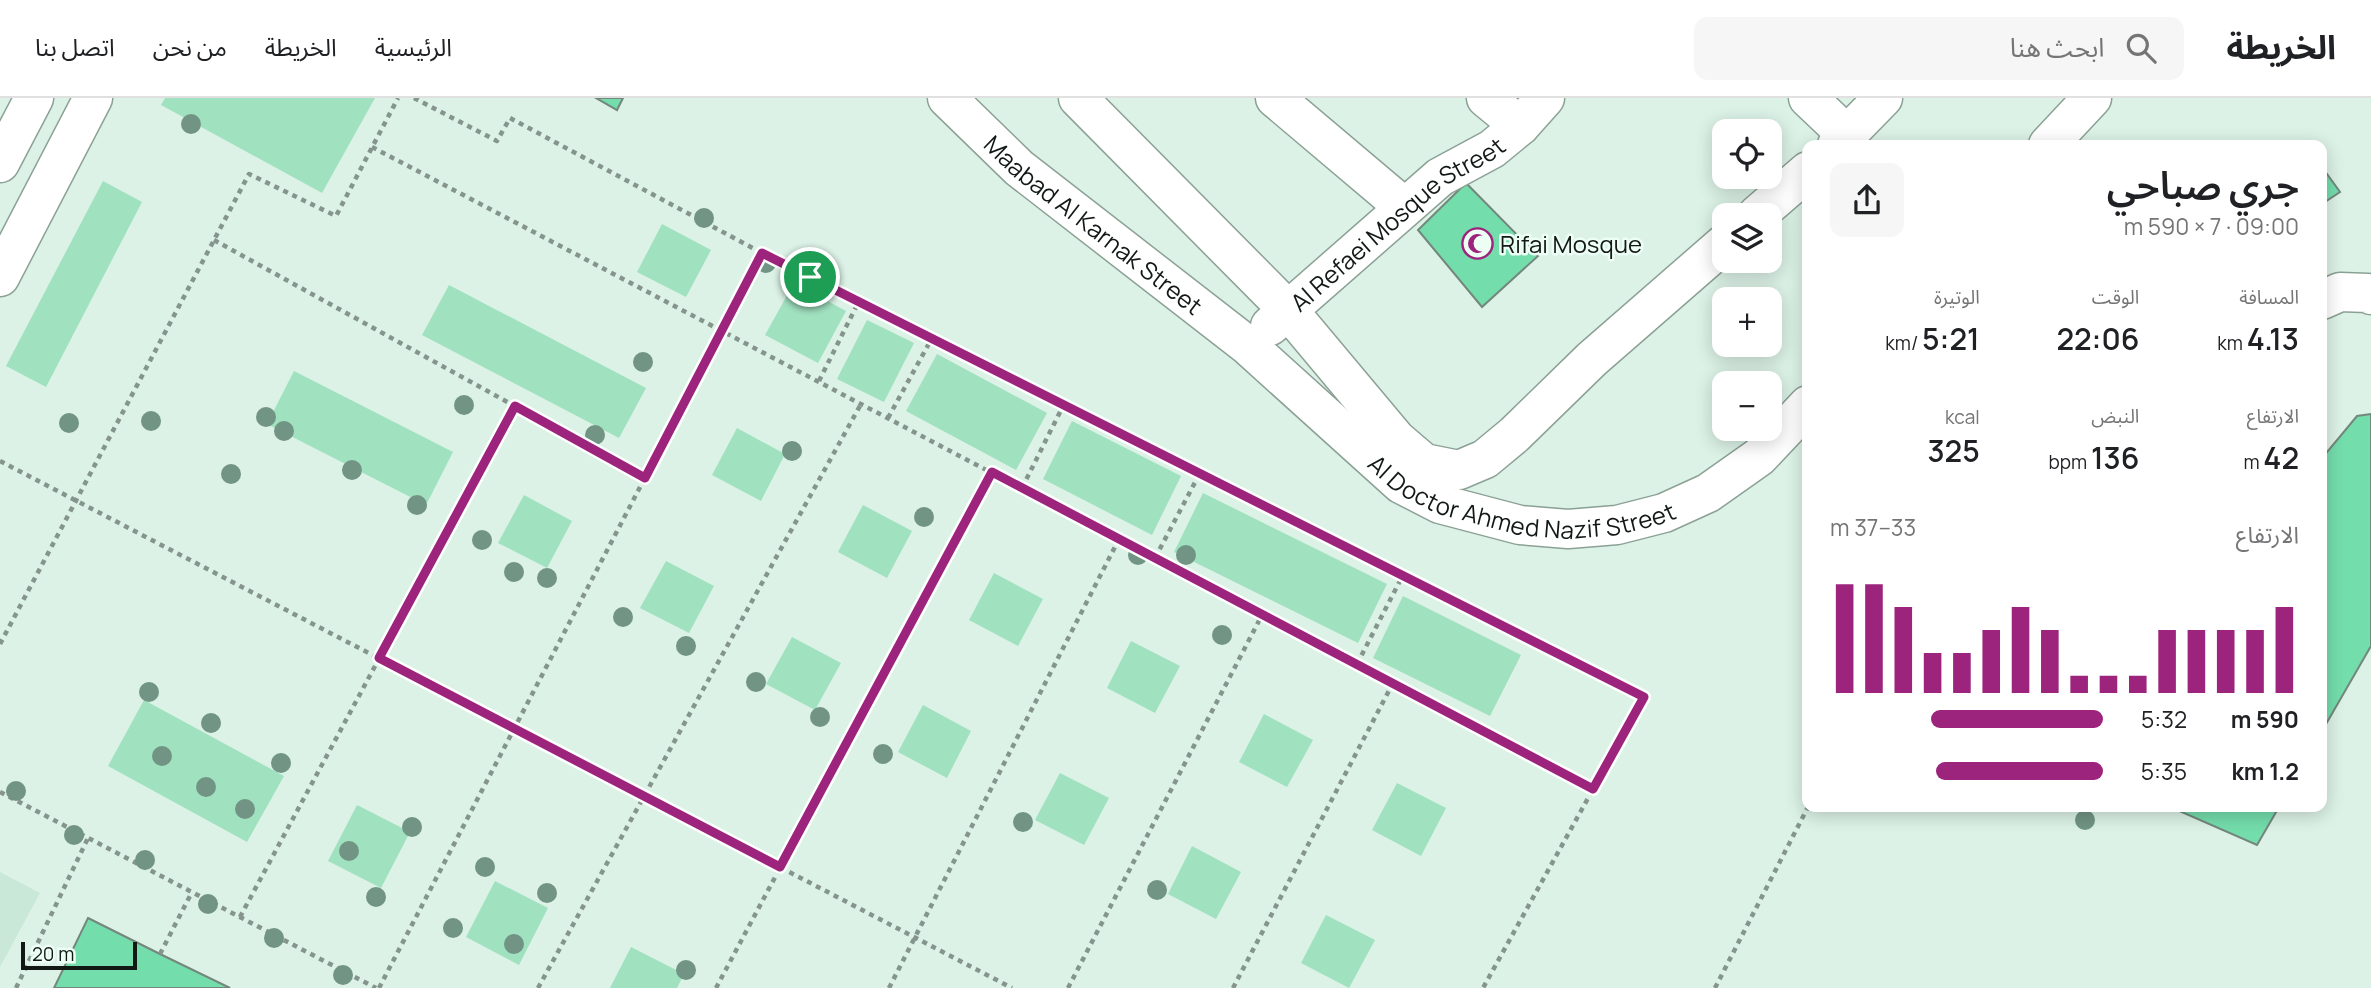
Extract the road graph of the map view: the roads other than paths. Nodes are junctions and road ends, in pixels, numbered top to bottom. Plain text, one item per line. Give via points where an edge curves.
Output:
1 (34, 98) edge
2 (93, 98) edge
3 (947, 98) edge
4 (1078, 98) edge
5 (1275, 98) edge
6 (1486, 98) edge
7 (1545, 98) edge
8 (1808, 98) edge
9 (1883, 98) edge
10 (2092, 98) edge
11 (1520, 126) junction
12 (1843, 140) edge
13 (2053, 140) edge
14 (0, 163) edge
15 (1802, 176) edge
16 (1771, 203) edge
17 (1404, 207) junction
18 (1712, 254) edge
19 (0, 277) edge
20 (2371, 295) edge
21 (2327, 298) edge
22 (1288, 310) junction
23 (1247, 345) junction
24 (1801, 425) edge

1 - 14 street
2 - 19 street
3 - 23 street, Maabad Al Karnak Street via 1019,168
4 - 22 street
5 - 17 street
6 - 11 street
7 - 11 street, Al Refaei Mosque Street
8 - 12 street
9 - 12 street
10 - 13 street
11 - 17 street, Al Refaei Mosque Street via 1492,149 1440,177
15 - 16 street
17 - 22 street, Al Refaei Mosque Street
18 - 22 street, Al Doctor Ahmed Nazif Street via 1592,359 1514,435 1485,459 1459,470 1424,463 1396,439
20 - 21 street via 2340,292
22 - 23 street, Al Refaei Mosque Street
23 - 24 street, Al Doctor Ahmed Nazif Street via 1401,484 1440,504 1520,525 1568,529 1617,525 1664,513 1708,493

